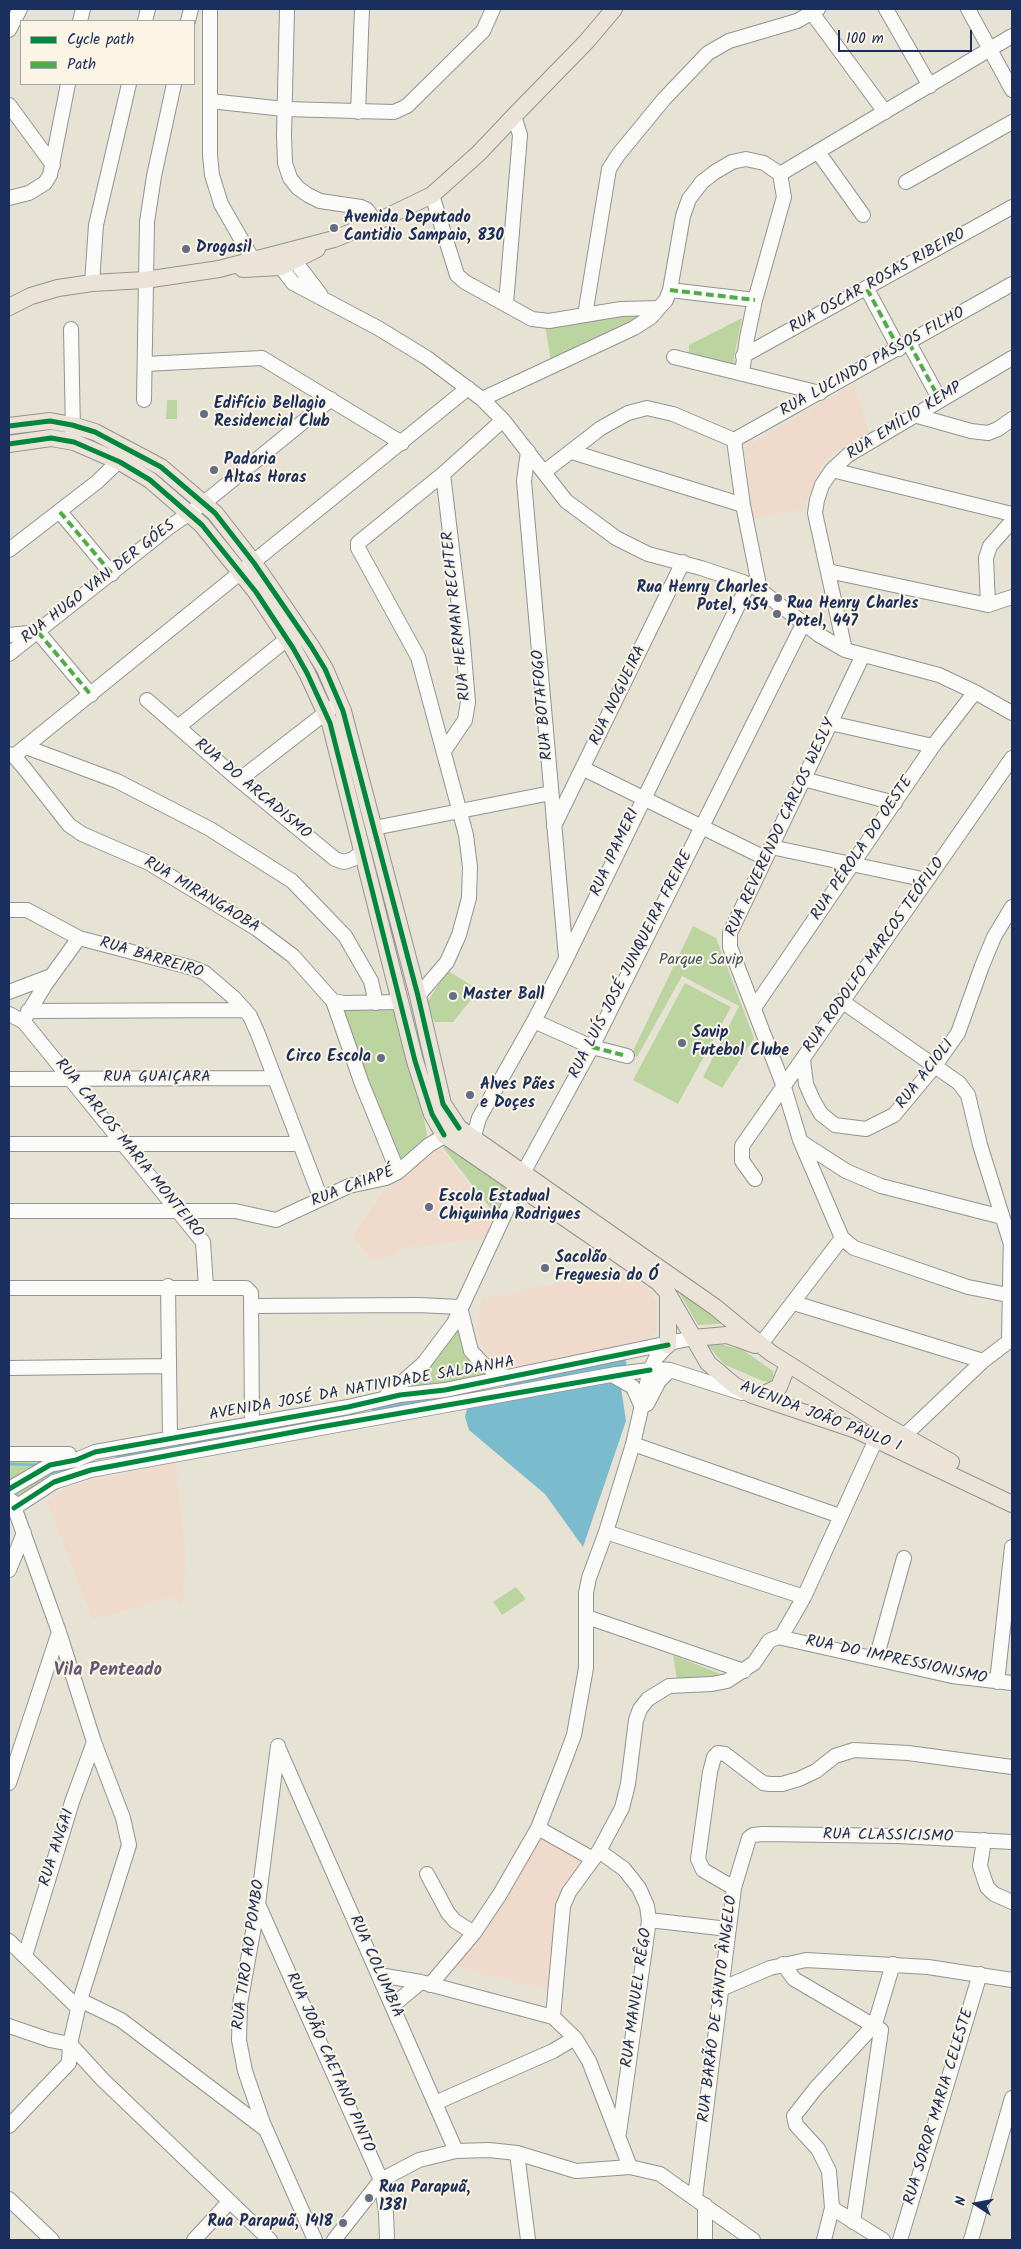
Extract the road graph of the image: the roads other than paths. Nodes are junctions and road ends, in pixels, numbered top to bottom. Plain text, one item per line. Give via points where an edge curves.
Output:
1 (20, 9) edge
2 (210, 9) edge
3 (286, 9) edge
4 (362, 9) edge
5 (493, 9) edge
6 (614, 9) edge
7 (886, 9) edge
8 (968, 9) edge
9 (815, 11) edge
10 (9, 30) edge
11 (1012, 36) edge
12 (990, 50) junction
13 (68, 85) edge
14 (130, 85) edge
15 (174, 85) edge
16 (930, 86) junction
17 (1012, 90) edge
18 (210, 102) junction
19 (9, 105) edge
20 (284, 109) junction
21 (358, 112) junction
22 (885, 112) junction
23 (514, 116) junction
24 (1012, 122) edge
25 (818, 152) junction
26 (54, 165) junction
27 (780, 174) junction
28 (906, 182) dead end
29 (432, 195) junction
30 (9, 198) edge
31 (1012, 207) edge
32 (862, 216) dead end
33 (376, 222) junction
34 (285, 258) junction
35 (253, 260) junction
36 (219, 269) junction
37 (145, 280) junction
38 (92, 283) junction
39 (1012, 284) edge
40 (867, 289) junction
41 (670, 290) junction
42 (755, 300) junction
43 (506, 304) junction
44 (9, 307) edge
45 (659, 308) junction
46 (586, 315) junction
47 (71, 329) dead end
48 (904, 346) junction
49 (744, 356) junction
50 (674, 357) dead end
51 (1012, 358) edge
52 (144, 364) junction
53 (742, 373) junction
54 (468, 388) junction
55 (820, 393) junction
56 (331, 399) junction
57 (482, 399) junction
58 (144, 400) dead end
59 (940, 400) junction
60 (914, 415) junction
61 (1012, 418) edge
62 (503, 420) junction
63 (25, 423) junction
64 (72, 425) junction
65 (9, 426) edge
66 (9, 439) edge
67 (734, 440) junction
68 (74, 442) junction
69 (402, 443) junction
70 (9, 444) edge
71 (528, 451) junction
72 (572, 452) junction
73 (125, 455) junction
74 (832, 470) junction
75 (544, 472) junction
76 (443, 474) junction
77 (204, 503) junction
78 (743, 505) junction
79 (60, 512) junction
80 (190, 513) junction
81 (1012, 514) edge
82 (1012, 522) edge
83 (9, 550) edge
84 (683, 562) junction
85 (254, 563) junction
86 (828, 571) junction
87 (241, 573) junction
88 (112, 574) junction
89 (754, 588) junction
90 (1012, 596) edge
91 (988, 605) junction
92 (804, 622) junction
93 (38, 632) junction
94 (9, 635) edge
95 (287, 639) junction
96 (845, 650) junction
97 (9, 654) edge
98 (863, 656) junction
99 (975, 692) junction
100 (91, 695) junction
101 (147, 700) dead end
102 (340, 703) junction
103 (325, 712) junction
104 (1012, 713) edge
105 (830, 723) junction
106 (178, 727) junction
107 (933, 746) junction
108 (444, 751) junction
109 (16, 752) edge
110 (1012, 758) edge
111 (584, 769) junction
112 (803, 779) junction
113 (239, 780) junction
114 (551, 794) junction
115 (642, 798) junction
116 (895, 804) junction
117 (460, 812) junction
118 (374, 828) junction
119 (701, 828) junction
120 (553, 829) junction
121 (362, 852) junction
122 (768, 852) junction
123 (854, 864) junction
124 (927, 880) junction
125 (1012, 907) edge
126 (9, 910) edge
127 (79, 938) junction
128 (566, 959) junction
129 (51, 976) junction
130 (9, 992) edge
131 (418, 996) junction
132 (333, 1001) junction
133 (400, 1002) junction
134 (843, 1002) junction
135 (376, 1003) junction
136 (754, 1008) junction
137 (245, 1010) junction
138 (9, 1014) edge
139 (26, 1016) junction
140 (534, 1021) junction
141 (592, 1046) junction
142 (627, 1056) dead end
143 (803, 1060) junction
144 (934, 1067) junction
145 (71, 1078) junction
146 (275, 1078) junction
147 (9, 1079) edge
148 (784, 1087) junction
149 (479, 1118) junction
150 (459, 1128) junction
151 (444, 1135) junction
152 (800, 1140) junction
153 (9, 1144) edge
154 (300, 1144) junction
155 (126, 1145) junction
156 (475, 1148) junction
157 (398, 1172) junction
158 (755, 1179) dead end
159 (521, 1180) junction
160 (321, 1199) junction
161 (9, 1211) edge
162 (178, 1211) junction
163 (1007, 1218) edge
164 (842, 1238) junction
165 (168, 1286) junction
166 (206, 1287) junction
167 (9, 1288) edge
168 (667, 1292) junction
169 (1008, 1295) junction
170 (794, 1303) junction
171 (251, 1306) junction
172 (460, 1307) junction
173 (693, 1338) junction
174 (1010, 1340) edge
175 (668, 1345) junction
176 (766, 1349) junction
177 (630, 1352) junction
178 (982, 1361) junction
179 (788, 1364) junction
180 (169, 1366) junction
181 (9, 1368) edge
182 (650, 1370) junction
183 (670, 1370) junction
184 (614, 1375) junction
185 (506, 1377) junction
186 (755, 1396) junction
187 (383, 1399) junction
188 (642, 1406) junction
189 (638, 1423) junction
190 (252, 1424) junction
191 (879, 1431) junction
192 (904, 1436) junction
193 (170, 1438) junction
194 (633, 1444) junction
195 (95, 1452) junction
196 (9, 1454) edge
197 (9, 1491) edge
198 (1012, 1494) edge
199 (1012, 1504) edge
200 (14, 1508) junction
201 (840, 1516) junction
202 (606, 1532) junction
203 (24, 1533) junction
204 (1012, 1548) edge
205 (904, 1558) dead end
206 (9, 1570) edge
207 (804, 1597) junction
208 (587, 1616) junction
209 (59, 1632) junction
210 (781, 1637) junction
211 (876, 1659) junction
212 (744, 1671) junction
213 (997, 1682) junction
214 (1012, 1683) edge
215 (94, 1742) junction
216 (278, 1746) joint
217 (1012, 1766) edge
218 (275, 1781) junction
219 (9, 1783) edge
220 (294, 1783) junction
221 (538, 1828) junction
222 (763, 1834) joint
223 (984, 1840) junction
224 (1012, 1842) edge
225 (596, 1855) junction
226 (427, 1874) dead end
227 (734, 1888) junction
228 (1012, 1902) edge
229 (258, 1904) junction
230 (649, 1920) junction
231 (728, 1928) junction
232 (474, 1933) junction
233 (9, 1941) edge
234 (252, 1943) junction
235 (277, 1945) junction
236 (24, 1956) junction
237 (783, 1964) junction
238 (893, 1964) junction
239 (980, 1974) junction
240 (379, 1975) junction
241 (1012, 1980) edge
242 (426, 1984) junction
243 (721, 1989) junction
244 (79, 2004) junction
245 (392, 2006) junction
246 (553, 2017) junction
247 (875, 2024) junction
248 (12, 2031) edge
249 (575, 2038) junction
250 (70, 2044) junction
251 (85, 2062) junction
252 (69, 2063) junction
253 (1012, 2098) edge
254 (435, 2103) junction
255 (9, 2126) edge
256 (265, 2129) junction
257 (619, 2134) junction
258 (456, 2151) junction
259 (517, 2153) junction
260 (630, 2167) junction
261 (381, 2180) junction
262 (9, 2199) edge
263 (700, 2201) junction
264 (229, 2202) junction
265 (832, 2208) junction
266 (853, 2222) junction
267 (52, 2240) edge
268 (194, 2240) edge
269 (270, 2240) edge
270 (315, 2240) edge
271 (334, 2240) edge
272 (387, 2240) edge
273 (528, 2240) edge
274 (704, 2240) edge
275 (753, 2240) edge
276 (824, 2240) edge
277 (883, 2240) edge
278 (900, 2240) edge
279 (971, 2240) edge

1 - 10 street
2 - 18 street
3 - 20 street
4 - 21 street
5 - 21 street via 484,30 407,106 394,112
6 - 23 main road
7 - 16 street
8 - 12 street
9 - 22 street
9 - 46 street via 776,29 729,41 708,53 618,156 609,169
11 - 12 street
12 - 16 street
12 - 17 street
13 - 26 street
14 - 38 street via 96,226
15 - 37 street via 149,202
16 - 22 street
18 - 20 street
18 - 35 street via 210,155 216,191
19 - 26 street
20 - 21 street
20 - 33 street via 284,163 298,188 320,200 361,207
22 - 25 street
23 - 29 main road
23 - 43 street via 520,135
24 - 28 street
25 - 27 street
25 - 32 street
26 - 30 street via 38,188 20,197
27 - 41 street via 764,163 746,158 732,162 702,182 684,216
27 - 42 street via 784,196
29 - 33 main road
29 - 43 street via 457,275
31 - 40 street, RUA OSCAR ROSAS RIBEIRO
33 - 34 main road
34 - 35 main road
34 - 36 main road
34 - 54 street via 293,283 386,333
35 - 36 main road
36 - 37 main road
37 - 38 main road
37 - 52 street
38 - 44 main road via 46,291
39 - 48 street, RUA LUCINDO PASSOS FILHO
40 - 48 street
40 - 49 street, RUA OSCAR ROSAS RIBEIRO
41 - 42 street
41 - 45 street
42 - 49 street
43 - 46 street via 532,320 549,321
45 - 46 street via 621,309
45 - 57 street via 652,317 634,328
47 - 64 street
48 - 55 street, RUA LUCINDO PASSOS FILHO
48 - 59 street
49 - 53 street
50 - 53 street
51 - 59 street, RUA EMÍLIO KEMP
52 - 56 street via 256,357 267,360
52 - 58 street
53 - 55 street
54 - 57 street
54 - 69 street
55 - 67 street, RUA LUCINDO PASSOS FILHO
56 - 69 street
56 - 77 street, RUA HUGO VAN DER GÓES
57 - 62 street
59 - 60 street, RUA EMÍLIO KEMP
60 - 61 street via 988,433 998,430
60 - 74 street, RUA EMÍLIO KEMP via 848,455
62 - 71 street
62 - 76 street
63 - 64 main road via 50,421
63 - 65 main road
63 - 66 street
64 - 68 street
64 - 73 main road via 96,432
67 - 72 street via 673,414 647,408 628,413 601,428
67 - 78 street
68 - 70 main road via 51,438
68 - 73 main road
69 - 85 street
71 - 75 street
71 - 114 street, RUA BOTAFOGO via 524,481
72 - 75 street
72 - 78 street
73 - 77 main road, AVENIDA JOÃO PAULO I via 161,467
73 - 79 street
73 - 80 main road
74 - 81 street
74 - 86 street, RUA EMÍLIO KEMP via 817,500 815,513
75 - 84 street via 566,501 616,538 648,554
76 - 108 street, RUA HERMAN RECHTER via 468,702 462,726
76 - 108 street via 362,538 358,546 418,658
77 - 80 street, RUA HUGO VAN DER GÓES
77 - 85 main road, AVENIDA JOÃO PAULO I
78 - 89 street
79 - 83 street
79 - 88 street
80 - 87 main road
80 - 88 street, RUA HUGO VAN DER GÓES
82 - 91 street via 990,546 986,558
84 - 89 street
84 - 111 street, RUA NOGUEIRA
85 - 87 street
85 - 102 main road, AVENIDA JOÃO PAULO I via 311,646
86 - 91 street
86 - 96 street, RUA EMÍLIO KEMP
87 - 95 main road
87 - 100 street
88 - 93 street, RUA HUGO VAN DER GÓES
89 - 92 street
89 - 115 street, RUA IPAMERI
90 - 91 street
92 - 96 street
92 - 119 street, RUA LUÍS JOSÉ JUNQUEIRA FREIRE
93 - 94 street
93 - 97 street, RUA HUGO VAN DER GÓES
93 - 100 street
95 - 103 main road
95 - 106 street
96 - 98 street
98 - 99 street via 939,675
98 - 105 street, RUA REVERENDO CARLOS WESLY
99 - 104 street
99 - 107 street, RUA PÉROLA DO OESTE
100 - 109 street
101 - 106 street, RUA DO ARCADISMO
102 - 103 street
102 - 118 main road, AVENIDA JOÃO PAULO I
103 - 113 street
103 - 121 main road
105 - 107 street
105 - 112 street, RUA REVERENDO CARLOS WESLY
106 - 113 street, RUA DO ARCADISMO
107 - 116 street, RUA PÉROLA DO OESTE
108 - 117 street
109 - 132 street, RUA MIRANGAOBA via 69,825 82,834 149,863 256,929 293,956
109 - 135 street via 117,781 210,829 292,881 345,936 371,981
110 - 124 street, RUA RODOLFO MARCOS TEÓFILO
111 - 115 street
111 - 120 street, RUA NOGUEIRA
112 - 116 street
112 - 122 street, RUA REVERENDO CARLOS WESLY
113 - 121 street, RUA DO ARCADISMO via 335,859 344,862
114 - 117 street
114 - 120 street, RUA BOTAFOGO
115 - 119 street
115 - 128 street, RUA IPAMERI
116 - 123 street, RUA PÉROLA DO OESTE
117 - 118 street
117 - 131 street via 470,867 465,920 447,962
118 - 131 main road, AVENIDA JOÃO PAULO I
119 - 122 street
119 - 141 street, RUA LUÍS JOSÉ JUNQUEIRA FREIRE
120 - 128 street, RUA BOTAFOGO
121 - 133 main road
122 - 123 street
122 - 136 street, RUA REVERENDO CARLOS WESLY via 728,940
123 - 124 street
123 - 136 street, RUA PÉROLA DO OESTE
124 - 134 street, RUA RODOLFO MARCOS TEÓFILO
125 - 144 street, RUA ACIOLI via 994,937 958,1033
126 - 127 street via 27,910
127 - 129 street, RUA BARREIRO
127 - 137 street, RUA BARREIRO via 199,971
128 - 140 street, RUA IPAMERI
129 - 130 street
129 - 139 street, RUA BARREIRO
131 - 150 main road, AVENIDA JOÃO PAULO I via 443,1104
132 - 135 street
132 - 157 street
133 - 135 street
133 - 151 main road via 432,1114
134 - 143 street, RUA RODOLFO MARCOS TEÓFILO
134 - 144 street
136 - 148 street, RUA REVERENDO CARLOS WESLY
137 - 139 street
137 - 146 street, RUA BARREIRO
138 - 139 street, RUA CARLOS MARIA MONTEIRO
139 - 145 street, RUA CARLOS MARIA MONTEIRO
140 - 141 street
140 - 149 street, RUA IPAMERI
141 - 142 street
141 - 159 street, RUA LUÍS JOSÉ JUNQUEIRA FREIRE
143 - 144 street, RUA ACIOLI via 806,1084 821,1114 835,1126 851,1129 866,1129 894,1115
143 - 148 street, RUA RODOLFO MARCOS TEÓFILO
144 - 163 street via 959,1083 968,1095
145 - 146 street, RUA GUAIÇARA
145 - 147 street, RUA GUAIÇARA
145 - 155 street, RUA CARLOS MARIA MONTEIRO
146 - 154 street, RUA BARREIRO
148 - 152 street, RUA REVERENDO CARLOS WESLY
148 - 158 street, RUA RODOLFO MARCOS TEÓFILO via 741,1148 742,1161
149 - 150 street
149 - 156 street, RUA IPAMERI
150 - 151 street, RUA CAIAPÉ
150 - 156 main road, AVENIDA JOÃO PAULO I
151 - 156 main road, AVENIDA JOÃO PAULO I
151 - 157 street, RUA CAIAPÉ
152 - 163 street via 846,1171 881,1186
152 - 164 street, RUA REVERENDO CARLOS WESLY
153 - 155 street
154 - 155 street
154 - 160 street, RUA BARREIRO
155 - 162 street, RUA CARLOS MARIA MONTEIRO
156 - 159 main road, AVENIDA JOÃO PAULO I
157 - 160 street, RUA CAIAPÉ via 349,1186
159 - 168 main road, AVENIDA JOÃO PAULO I
159 - 172 street, RUA LUÍS JOSÉ JUNQUEIRA FREIRE
159 - 176 main road, AVENIDA JOÃO PAULO I via 715,1306
160 - 162 street, RUA CAIAPÉ via 276,1220 235,1211
161 - 162 street, RUA CAIAPÉ
162 - 166 street, RUA CARLOS MARIA MONTEIRO via 205,1244
163 - 169 street via 1010,1240
164 - 169 street via 869,1254 968,1287
164 - 170 street
165 - 166 street
165 - 167 street
165 - 180 street
166 - 171 street via 246,1288 251,1293
168 - 173 main road, AVENIDA JOÃO PAULO I
168 - 175 main road
169 - 174 street
170 - 176 street
170 - 178 street
171 - 172 street
171 - 190 street
172 - 185 street via 472,1351 483,1364
172 - 187 street, RUA LUÍS JOSÉ JUNQUEIRA FREIRE via 450,1329 429,1358
173 - 175 street, AVENIDA JOSÉ DA NATIVIDADE SALDANHA
173 - 176 main road via 727,1335
173 - 186 main road, AVENIDA JOÃO PAULO I via 719,1374
174 - 178 street
175 - 177 street, AVENIDA JOSÉ DA NATIVIDADE SALDANHA
175 - 182 street
176 - 179 main road, AVENIDA JOÃO PAULO I
177 - 184 street via 636,1358 635,1365
177 - 185 street, AVENIDA JOSÉ DA NATIVIDADE SALDANHA
178 - 192 street
179 - 186 main road via 779,1387
179 - 191 main road, AVENIDA JOÃO PAULO I
180 - 181 street
180 - 193 street
182 - 183 street, AVENIDA JOSÉ DA NATIVIDADE SALDANHA
182 - 184 street, AVENIDA JOSÉ DA NATIVIDADE SALDANHA
182 - 188 street
183 - 186 street, AVENIDA JOSÉ DA NATIVIDADE SALDANHA
183 - 189 street via 655,1388
184 - 188 street via 633,1387
184 - 200 street, AVENIDA JOSÉ DA NATIVIDADE SALDANHA via 91,1470 54,1482
185 - 187 street, AVENIDA JOSÉ DA NATIVIDADE SALDANHA
186 - 191 main road, AVENIDA JOÃO PAULO I via 837,1422
187 - 190 street, AVENIDA JOSÉ DA NATIVIDADE SALDANHA
188 - 189 street
189 - 194 street
190 - 193 street, AVENIDA JOSÉ DA NATIVIDADE SALDANHA
191 - 192 main road, AVENIDA JOÃO PAULO I
191 - 199 main road, AVENIDA JOÃO PAULO I
191 - 201 street
192 - 198 main road, AVENIDA JOÃO PAULO I
193 - 195 street, AVENIDA JOSÉ DA NATIVIDADE SALDANHA
194 - 201 street
194 - 202 street
195 - 196 street
195 - 197 street, AVENIDA JOSÉ DA NATIVIDADE SALDANHA via 50,1465
197 - 200 street
200 - 203 street
201 - 207 street
202 - 207 street
202 - 208 street via 589,1578
203 - 206 street
203 - 209 street
204 - 213 street
205 - 211 street
207 - 210 street
208 - 212 street
208 - 221 street via 586,1668 574,1735
209 - 215 street
209 - 219 street
210 - 211 street, RUA DO IMPRESSIONISMO
210 - 212 street via 769,1641 754,1663
211 - 213 street, RUA DO IMPRESSIONISMO via 952,1676
212 - 225 street via 724,1682 669,1686 644,1703 636,1720 625,1798
213 - 214 street, RUA DO IMPRESSIONISMO
215 - 236 street, RUA ANGAI
215 - 244 street via 123,1818 129,1845
216 - 218 street, RUA TIRO AO POMBO
216 - 220 street, RUA COLUMBIA
217 - 227 street via 854,1750 840,1753 816,1771 782,1784 763,1783 721,1753 714,1757 710,1772 698,1860 707,1873
218 - 220 street
218 - 229 street, RUA TIRO AO POMBO
220 - 240 street, RUA COLUMBIA
221 - 225 street, RUA MANUEL RÊGO
221 - 232 street
222 - 223 street, RUA CLASSICISMO
222 - 227 street, RUA BARÃO DE SANTO ÂNGELO via 749,1838
223 - 224 street, RUA CLASSICISMO
223 - 228 street via 980,1866 986,1887
225 - 230 street, RUA MANUEL RÊGO via 624,1869 639,1888
225 - 246 street via 569,1892 563,1906
226 - 232 street via 448,1913
227 - 231 street, RUA BARÃO DE SANTO ÂNGELO
229 - 234 street, RUA TIRO AO POMBO
229 - 235 street, RUA JOÃO CAETANO PINTO
230 - 231 street
230 - 257 street, RUA MANUEL RÊGO
231 - 243 street, RUA BARÃO DE SANTO ÂNGELO
232 - 242 street
233 - 236 street
234 - 235 street via 264,1941
234 - 256 street, RUA TIRO AO POMBO via 240,2004 239,2040
235 - 261 street, RUA JOÃO CAETANO PINTO
236 - 244 street
237 - 238 street via 819,1960
237 - 243 street
237 - 247 street via 794,1979
238 - 239 street
238 - 247 street
239 - 241 street
239 - 278 street, RUA SOROR MARIA CELESTE
240 - 242 street
240 - 245 street, RUA COLUMBIA
242 - 245 street
242 - 246 street
243 - 263 street, RUA BARÃO DE SANTO ÂNGELO
244 - 250 street
244 - 256 street via 121,2020
245 - 254 street, RUA COLUMBIA
246 - 249 street
247 - 265 street via 794,2116 796,2125 825,2161 831,2184
247 - 266 street via 882,2033
248 - 250 street
249 - 254 street via 553,2051
249 - 257 street via 589,2061
250 - 251 street
250 - 252 street
251 - 252 street
251 - 264 street
252 - 255 street
253 - 279 street
254 - 258 street, RUA COLUMBIA
256 - 270 street, RUA TIRO AO POMBO
257 - 260 street
258 - 259 street
258 - 261 street via 419,2160
259 - 260 street via 576,2171
259 - 273 street
260 - 263 street via 660,2174
261 - 271 street
261 - 272 street, RUA JOÃO CAETANO PINTO
262 - 267 street
263 - 274 street, RUA BARÃO DE SANTO ÂNGELO
263 - 275 street
264 - 268 street
264 - 269 street
265 - 266 street
265 - 276 street
266 - 277 street

